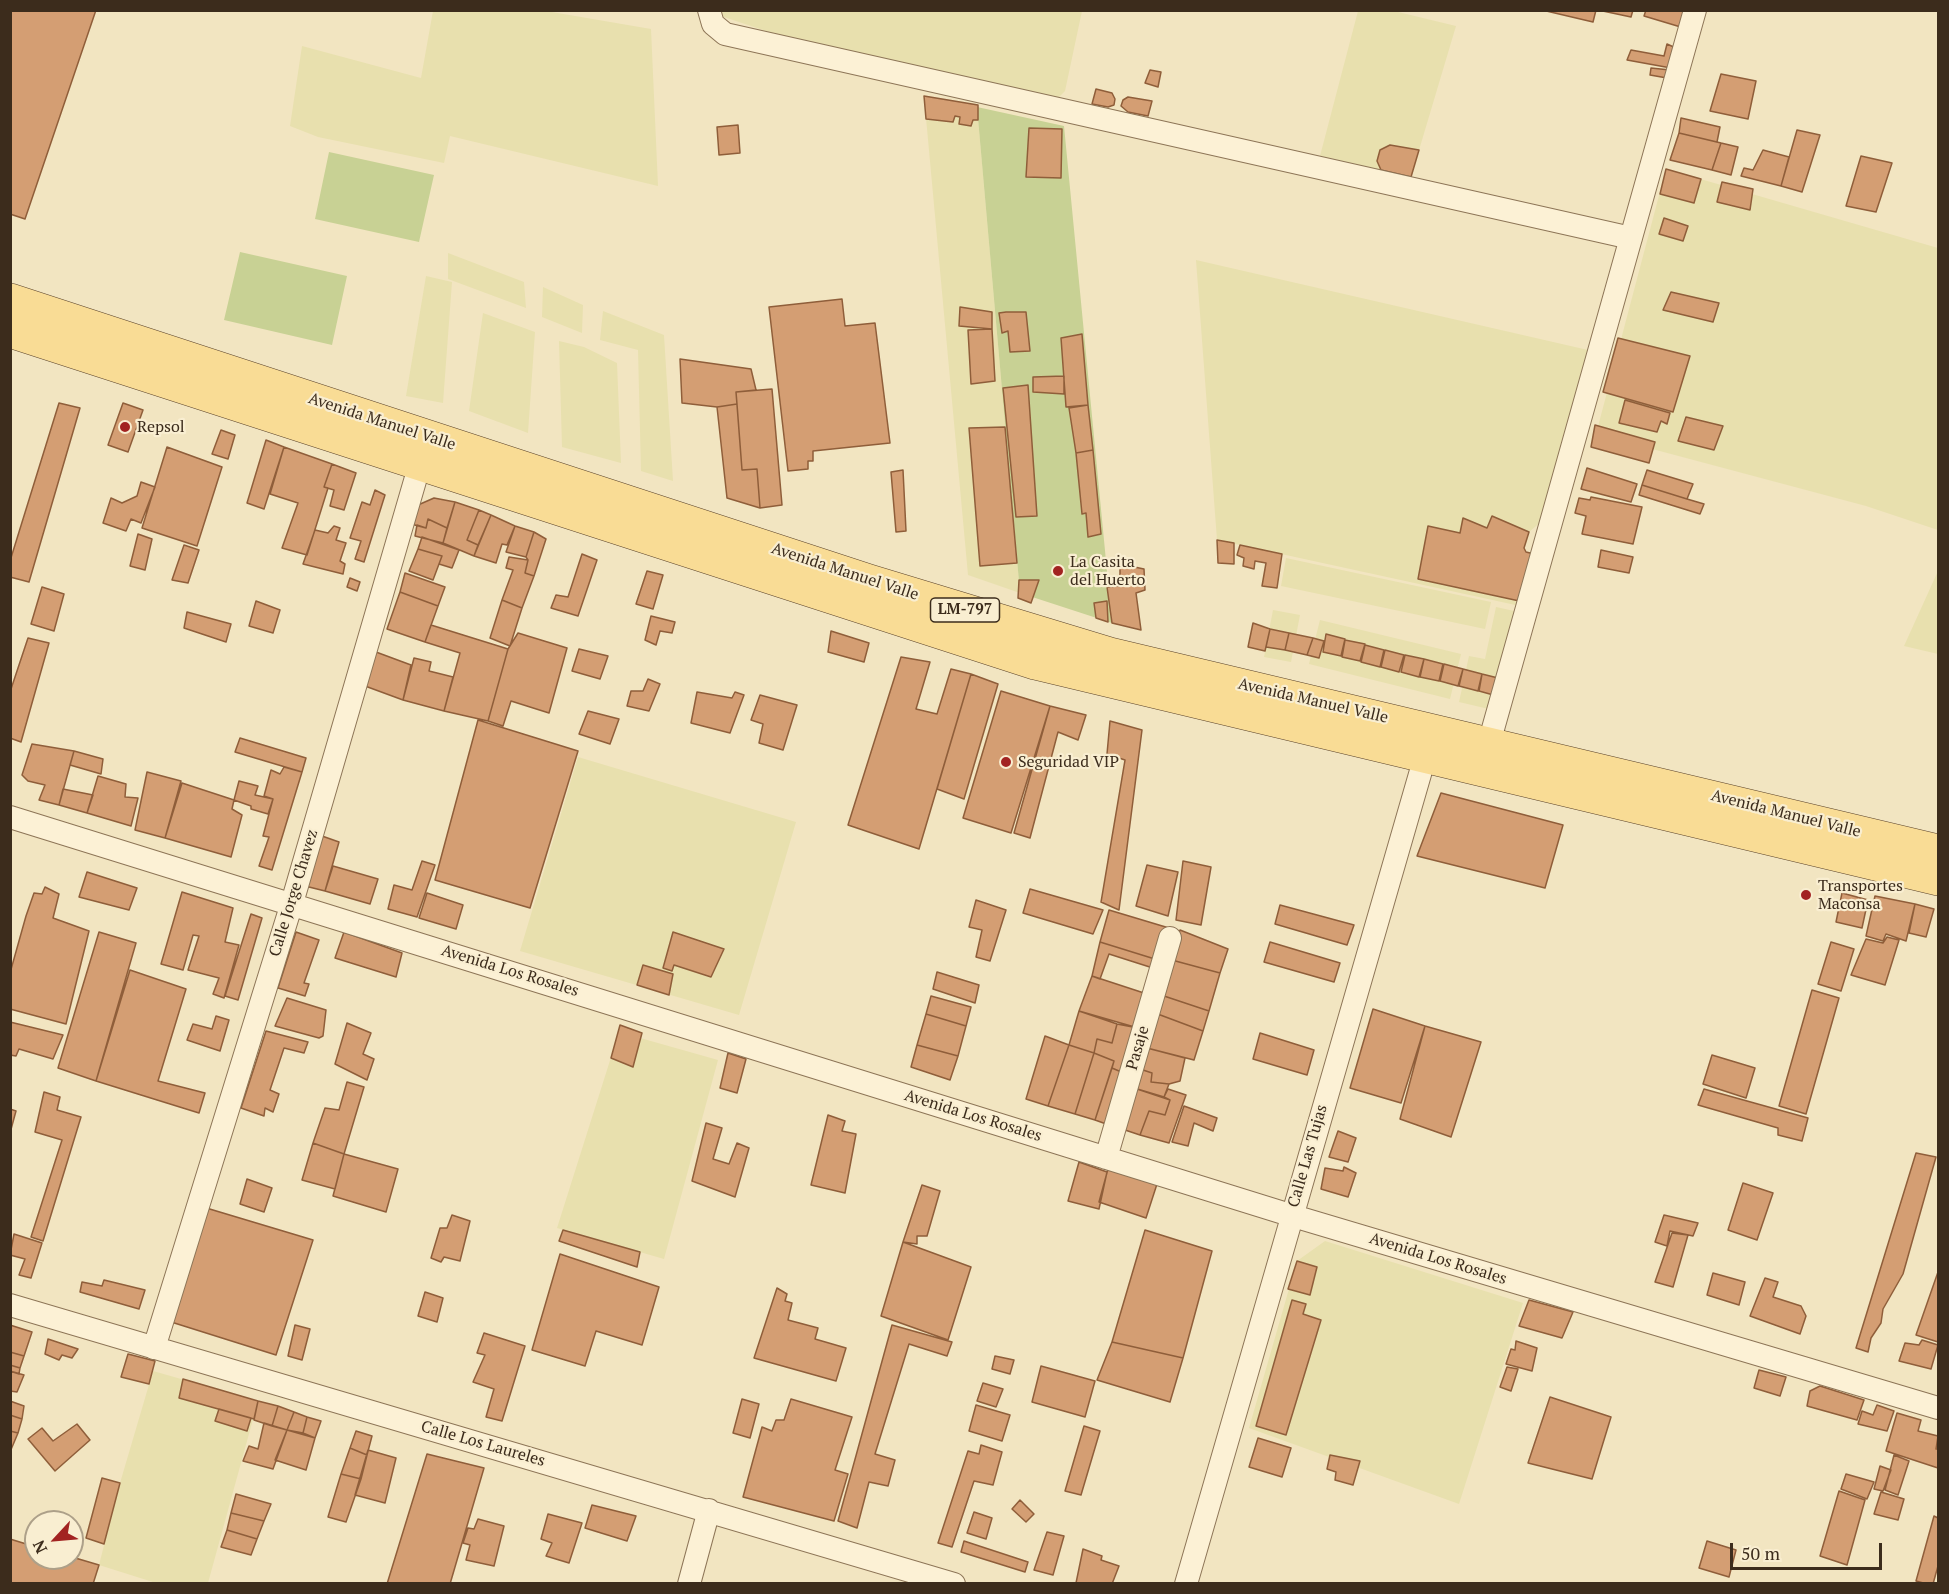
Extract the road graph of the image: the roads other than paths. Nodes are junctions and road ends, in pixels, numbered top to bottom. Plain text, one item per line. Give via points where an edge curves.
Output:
1 (709, 10) edge
2 (1695, 10) edge
3 (1631, 238) junction
4 (10, 300) edge
5 (10, 331) edge
6 (424, 451) junction
7 (1489, 742) junction
8 (1429, 743) junction
9 (10, 817) edge
10 (1938, 851) edge
11 (1938, 879) edge
12 (292, 903) junction
13 (1170, 938) dead end
14 (1106, 1158) junction
15 (1290, 1215) junction
16 (10, 1305) edge
17 (154, 1348) junction
18 (1938, 1408) edge
19 (709, 1510) junction
20 (689, 1584) edge
21 (954, 1584) edge
22 (1186, 1584) edge

1 - 3 street via 713,24 725,34
2 - 3 street
3 - 7 street
4 - 6 main road, Avenida Manuel Valle / LM-797
5 - 6 main road, Avenida Manuel Valle / LM-797
6 - 8 main road, Avenida Manuel Valle / LM-797 via 1035,663
6 - 12 street, Calle Jorge Chavez
7 - 8 main road, Avenida Manuel Valle / LM-797
7 - 10 main road, Avenida Manuel Valle / LM-797
8 - 11 main road, Avenida Manuel Valle / LM-797
8 - 15 street, Calle Las Tujas
9 - 12 street, Avenida Los Rosales
12 - 14 street, Avenida Los Rosales
12 - 17 street, Calle Jorge Chavez
13 - 14 street, Pasaje
14 - 15 street, Avenida Los Rosales
15 - 18 street, Avenida Los Rosales
15 - 22 street, Calle Las Tujas
16 - 17 street, Calle Los Laureles
17 - 19 street, Calle Los Laureles
19 - 20 street
19 - 21 street, Calle Los Laureles

